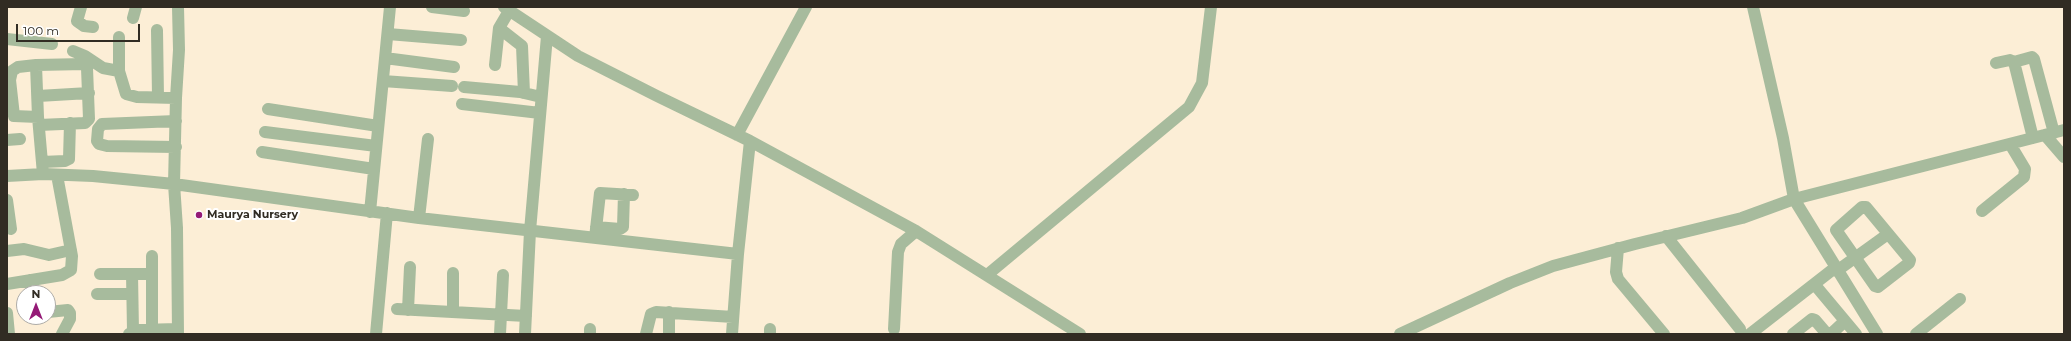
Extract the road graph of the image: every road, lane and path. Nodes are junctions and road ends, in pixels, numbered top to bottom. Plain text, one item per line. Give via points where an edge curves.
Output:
1 (81, 7) edge
2 (178, 7) edge
3 (390, 7) edge
4 (432, 7) edge
5 (806, 7) edge
6 (1211, 7) edge
7 (1753, 7) edge
8 (506, 9) edge
9 (464, 11) dead end
10 (93, 27) dead end
11 (499, 28) junction
12 (157, 30) dead end
13 (388, 34) junction
14 (547, 36) junction
15 (119, 37) dead end
16 (7, 39) edge
17 (461, 40) dead end
18 (52, 44) dead end
19 (73, 51) dead end
20 (385, 58) junction
21 (2014, 62) junction
22 (1996, 63) dead end
23 (36, 65) junction
24 (495, 65) dead end
25 (454, 67) dead end
26 (119, 71) junction
27 (383, 81) junction
28 (452, 86) dead end
29 (464, 87) dead end
30 (89, 93) junction
31 (524, 93) junction
32 (38, 96) junction
33 (158, 97) junction
34 (541, 97) junction
35 (176, 98) junction
36 (462, 104) dead end
37 (268, 109) dead end
38 (540, 113) junction
39 (39, 121) junction
40 (176, 121) junction
41 (70, 124) junction
42 (378, 126) junction
43 (265, 132) dead end
44 (2054, 132) edge
45 (737, 136) junction
46 (2033, 138) junction
47 (20, 139) dead end
48 (7, 140) edge
49 (428, 140) dead end
50 (750, 141) junction
51 (2010, 144) junction
52 (376, 146) junction
53 (176, 147) junction
54 (262, 152) dead end
55 (2064, 157) edge
56 (43, 168) junction
57 (374, 169) junction
58 (57, 175) junction
59 (7, 176) edge
60 (174, 184) junction
61 (1794, 199) junction
62 (7, 200) edge
63 (1982, 211) dead end
64 (370, 212) junction
65 (387, 213) junction
66 (419, 218) junction
67 (11, 229) dead end
68 (530, 231) junction
69 (916, 231) junction
70 (595, 233) junction
71 (1888, 234) junction
72 (1666, 236) junction
73 (1618, 248) junction
74 (70, 250) junction
75 (7, 251) edge
76 (738, 254) junction
77 (152, 256) dead end
78 (1855, 258) junction
79 (410, 266) dead end
80 (1837, 268) junction
81 (453, 273) dead end
82 (100, 274) dead end
83 (132, 274) junction
84 (152, 274) junction
85 (503, 275) dead end
86 (987, 276) junction
87 (30, 280) junction
88 (7, 284) edge
89 (31, 285) edge
90 (1814, 285) junction
91 (97, 294) dead end
92 (132, 294) junction
93 (1960, 299) dead end
94 (56, 311) edge
95 (453, 312) junction
96 (670, 312) junction
97 (7, 313) edge
98 (501, 314) junction
99 (526, 316) junction
100 (733, 317) junction
101 (1845, 322) junction
102 (894, 328) dead end
103 (1745, 331) edge
104 (131, 332) edge
105 (152, 332) edge
106 (178, 332) edge
107 (9, 334) edge
108 (62, 334) edge
109 (376, 334) edge
110 (500, 334) edge
111 (525, 334) edge
112 (646, 334) edge
113 (669, 334) edge
114 (732, 334) edge
115 (1080, 334) edge
116 (1400, 334) edge
117 (1664, 334) edge
118 (1793, 334) edge
119 (1827, 334) edge
120 (1831, 334) edge
121 (1856, 334) edge
122 (1877, 334) edge
123 (1916, 334) edge

1 - 10 street via 77,21 84,26
2 - 35 street
3 - 13 street
4 - 9 street
5 - 45 street
6 - 86 street via 1202,83 1189,106
7 - 61 street
8 - 11 street
8 - 14 street
11 - 24 street
11 - 31 street via 522,46
12 - 33 street
13 - 17 street
13 - 20 street
14 - 34 street
14 - 45 street via 578,56
15 - 26 street
16 - 18 street
19 - 26 street via 103,68
20 - 25 street
20 - 27 street
21 - 22 street via 2010,60
21 - 44 street via 2032,57 2034,59
21 - 46 street
23 - 30 street via 85,64
23 - 32 street
23 - 39 street via 18,67 12,71 10,80 14,116
26 - 33 street via 126,94
27 - 28 street
27 - 42 street
29 - 31 street
30 - 32 street
30 - 41 street via 89,118 85,123
31 - 34 street
32 - 39 street
33 - 35 street
34 - 38 street
35 - 40 street
36 - 38 street
37 - 42 street
38 - 68 street
39 - 41 street
39 - 56 street
40 - 53 street
40 - 53 street via 102,124 98,129 97,141 107,146
41 - 56 street via 69,159
42 - 52 street
43 - 52 street
44 - 46 street
44 - 55 street
45 - 50 street
46 - 51 street
47 - 48 street
49 - 66 street
50 - 69 street
50 - 76 street
51 - 61 street
51 - 63 street via 2025,169 2024,177
52 - 57 street
53 - 60 street
54 - 57 street
56 - 58 street
56 - 59 street
57 - 64 street
58 - 60 street via 116,177
58 - 74 street
60 - 64 street
60 - 106 street
61 - 72 street via 1742,218
61 - 80 street
62 - 67 street
64 - 65 street
65 - 66 street
65 - 109 street
66 - 68 street
68 - 70 street
68 - 99 street
69 - 86 street
69 - 102 street via 901,244 898,252
70 - 70 street via 623,227 628,194 600,192
70 - 76 street
71 - 78 street
71 - 78 street via 1866,207 1862,207 1836,230
71 - 78 street via 1910,262 1879,286 1875,286
72 - 73 street
72 - 103 street
73 - 116 street via 1553,266
73 - 117 street via 1618,279
74 - 75 street via 49,255 24,249
74 - 87 street via 72,265 68,273
76 - 100 street
77 - 84 street
78 - 80 street
79 - 95 street via 402,310
80 - 90 street
80 - 122 street
81 - 95 street
82 - 83 street
83 - 84 street
83 - 92 street
84 - 105 street
85 - 98 street
86 - 115 street
87 - 88 street
87 - 89 street
90 - 101 street
90 - 103 street
91 - 92 street
92 - 104 street
93 - 123 street
94 - 108 street via 68,310 70,313 70,319
95 - 98 street
96 - 100 street
96 - 112 street via 651,314
96 - 113 street
97 - 107 street
98 - 99 street
98 - 110 street
99 - 111 street
100 - 114 street
101 - 120 street
101 - 121 street
104 - 105 street
105 - 106 street
118 - 119 street via 1812,319

